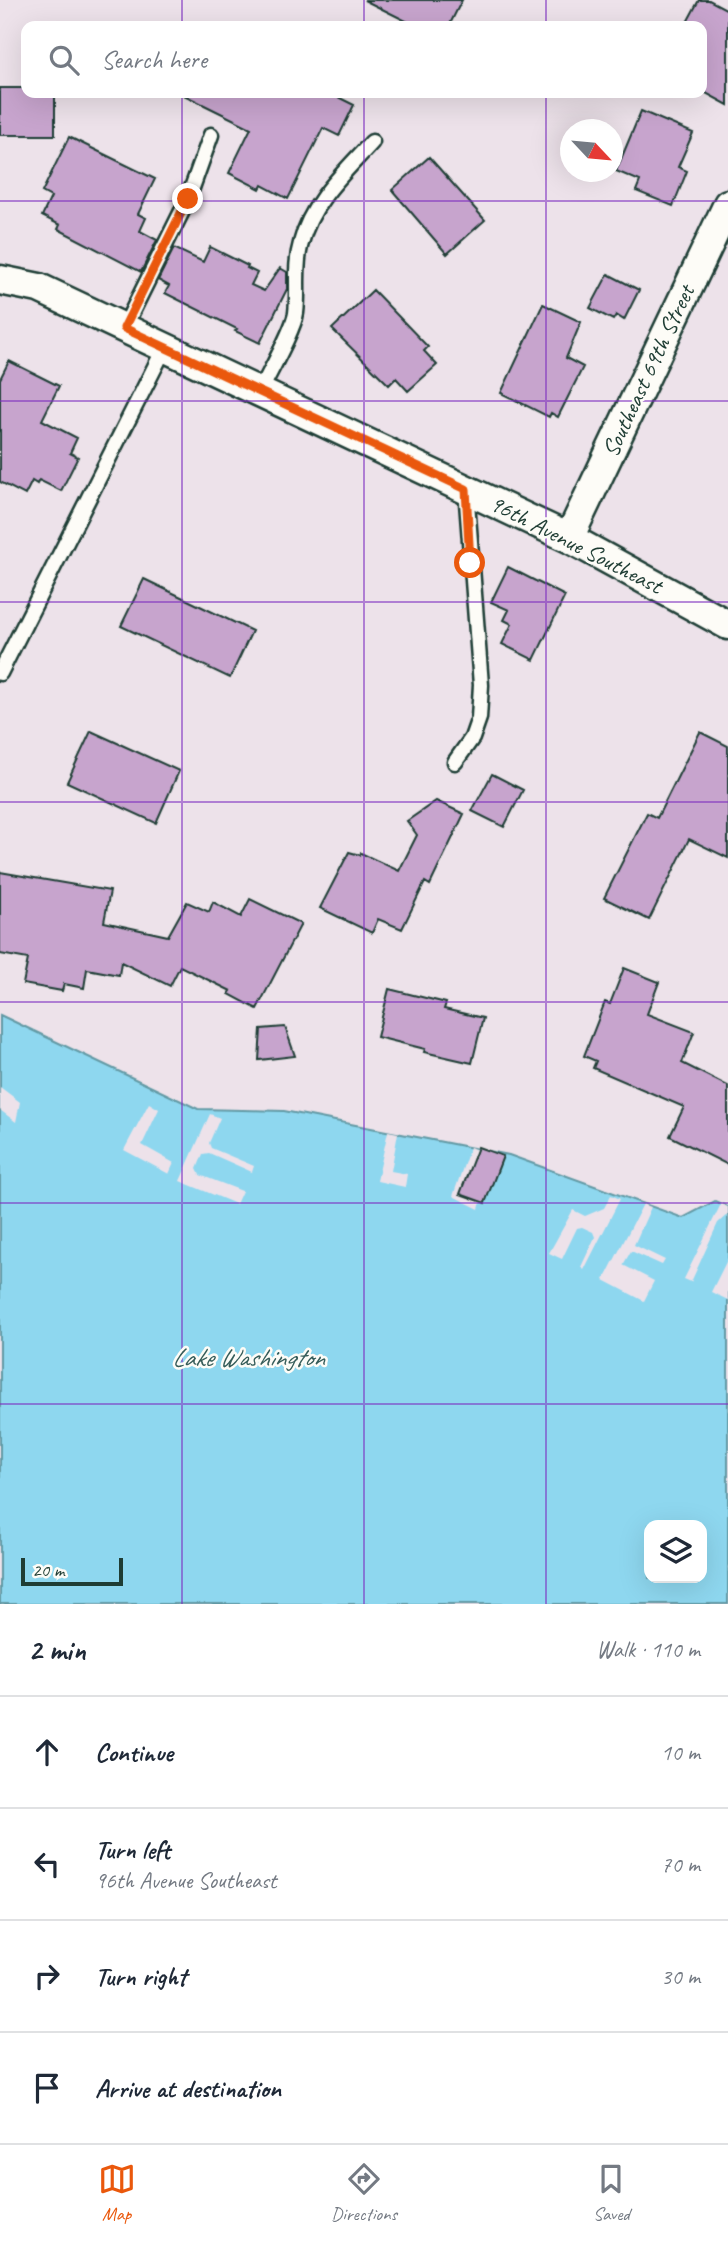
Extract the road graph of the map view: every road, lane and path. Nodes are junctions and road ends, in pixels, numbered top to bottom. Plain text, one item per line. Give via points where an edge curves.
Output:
1 (211, 135) dead end
2 (372, 142) dead end
3 (728, 204) edge
4 (0, 280) edge
5 (124, 328) junction
6 (165, 347) junction
7 (260, 392) junction
8 (466, 489) junction
9 (569, 538) junction
10 (728, 625) edge
11 (0, 673) edge
12 (455, 762) dead end

1 - 5 lane via 188,199
2 - 7 lane via 323,196 310,220 297,265 296,316
3 - 9 street, Southeast 69th Street
4 - 5 street, 96th Avenue Southeast via 39,288
5 - 6 street, 96th Avenue Southeast
6 - 7 street, 96th Avenue Southeast
6 - 11 lane
7 - 8 street, 96th Avenue Southeast
8 - 9 street, 96th Avenue Southeast
8 - 12 lane via 481,685 476,728
9 - 10 street, 96th Avenue Southeast

